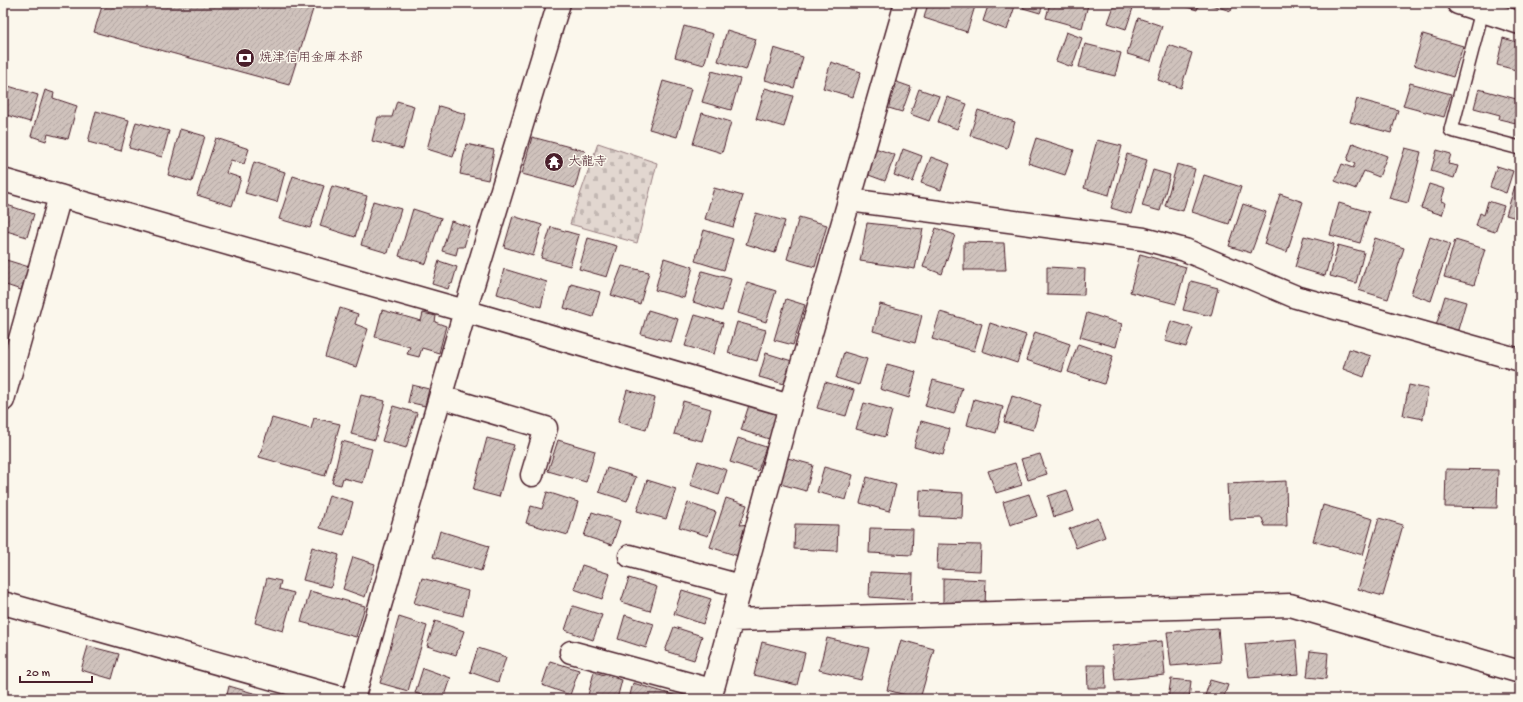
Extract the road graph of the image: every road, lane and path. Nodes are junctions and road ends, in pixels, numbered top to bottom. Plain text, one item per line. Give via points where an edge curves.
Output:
1 (559, 3) edge
2 (906, 3) edge
3 (1458, 3) edge
4 (1482, 11) junction
5 (1520, 22) edge
6 (1520, 148) edge
7 (3, 180) edge
8 (60, 196) junction
9 (849, 200) junction
10 (465, 311) junction
11 (1520, 360) edge
12 (441, 397) junction
13 (3, 400) edge
14 (790, 406) junction
15 (532, 475) dead end
16 (630, 556) dead end
17 (741, 586) junction
18 (3, 603) edge
19 (732, 620) junction
20 (571, 652) dead end
21 (1520, 672) edge
22 (711, 694) edge
23 (345, 699) edge
24 (353, 699) edge

1 - 10 street
2 - 9 street
3 - 4 street
4 - 5 street
4 - 6 lane via 1451,130
7 - 8 street
8 - 10 street
8 - 13 street
9 - 11 street via 1144,239 1185,250 1296,297
9 - 14 street
10 - 12 street
10 - 14 street
12 - 15 street via 546,428
12 - 24 street
14 - 17 street
16 - 17 street
17 - 19 street
18 - 23 street
19 - 21 street via 1290,605
19 - 22 street
20 - 22 street

